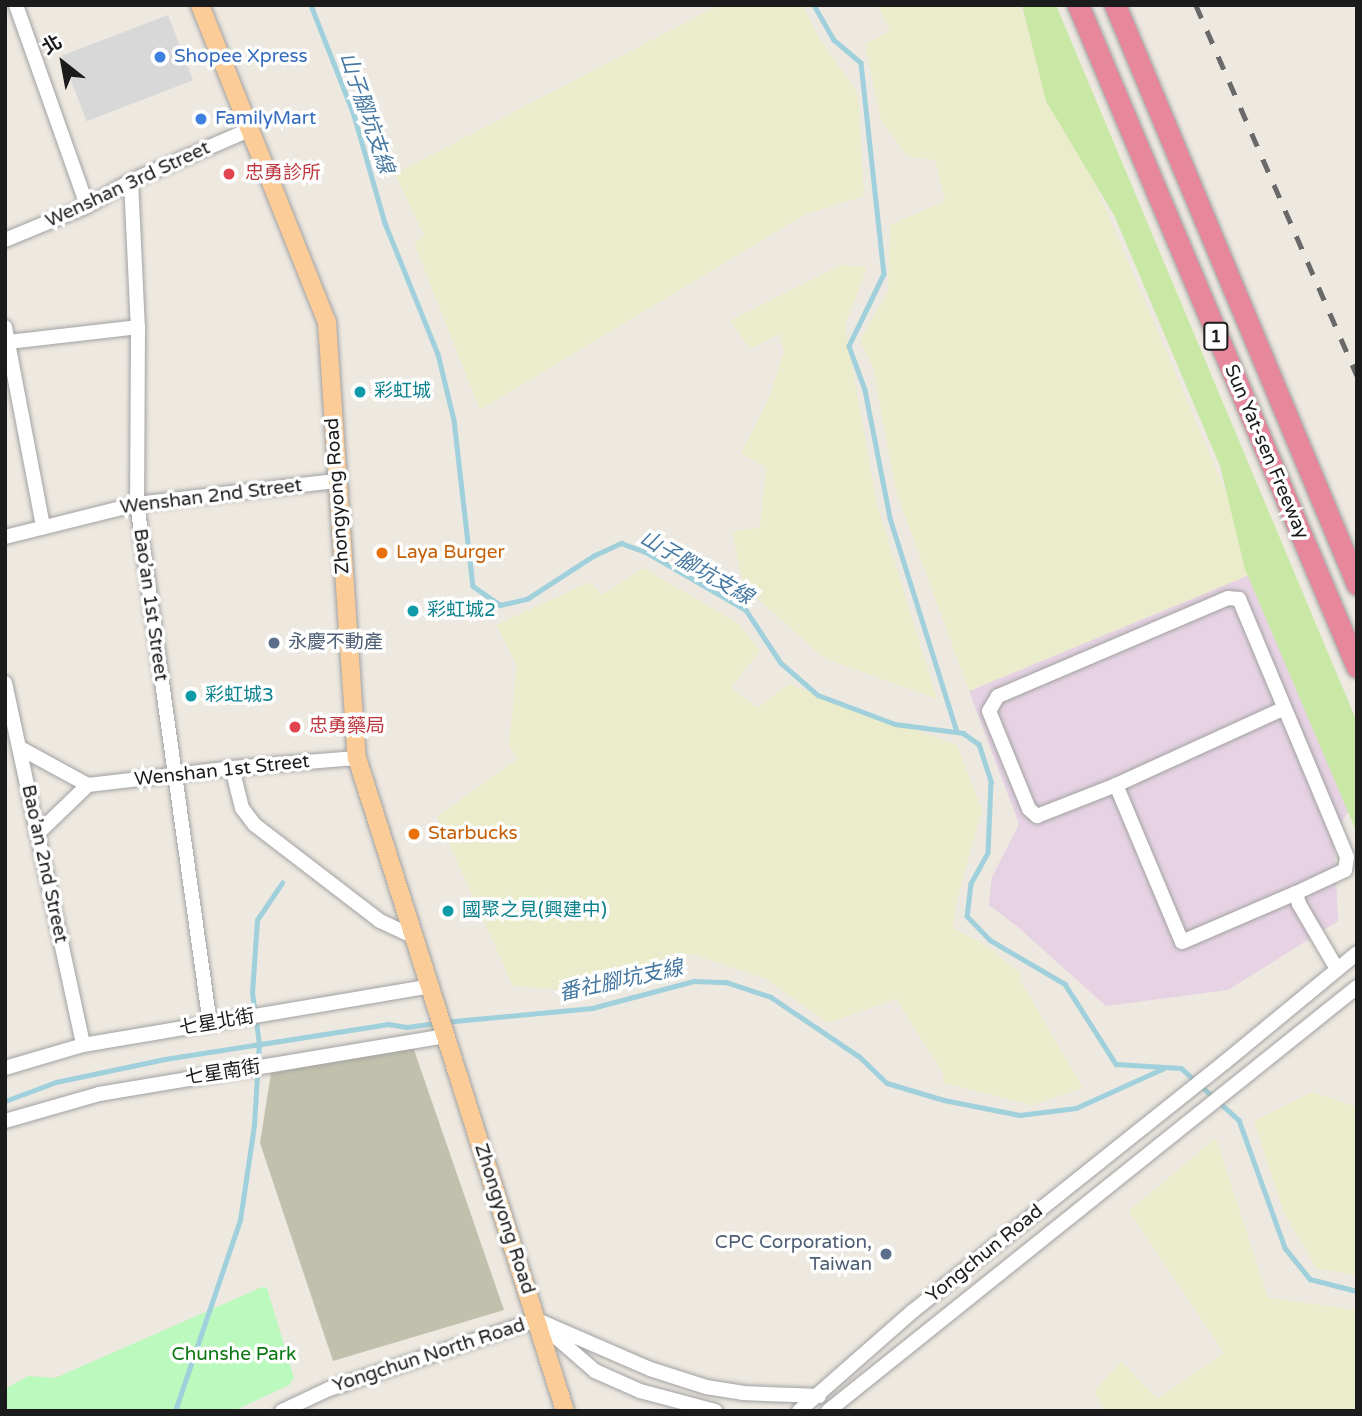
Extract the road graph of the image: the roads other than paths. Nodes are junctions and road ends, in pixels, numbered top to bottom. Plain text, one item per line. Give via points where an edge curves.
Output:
1 (16, 5) edge
2 (200, 5) edge
3 (1078, 5) edge
4 (1115, 5) edge
5 (251, 129) junction
6 (131, 181) junction
7 (87, 206) junction
8 (5, 240) edge
9 (5, 327) edge
10 (138, 327) junction
11 (9, 342) junction
12 (336, 481) junction
13 (136, 504) junction
14 (43, 527) junction
15 (5, 537) edge
16 (1357, 584) edge
17 (1357, 667) edge
18 (5, 683) edge
19 (1283, 709) junction
20 (20, 748) junction
21 (357, 758) junction
22 (232, 768) junction
23 (173, 774) junction
24 (88, 785) junction
25 (1116, 785) junction
26 (37, 834) junction
27 (1296, 893) junction
28 (416, 938) junction
29 (1357, 953) edge
30 (1337, 969) junction
31 (1357, 988) edge
32 (433, 993) junction
33 (209, 1024) junction
34 (444, 1031) junction
35 (83, 1045) junction
36 (5, 1068) edge
37 (5, 1121) edge
38 (537, 1320) junction
39 (814, 1395) junction
40 (845, 1396) junction
41 (282, 1411) edge
42 (565, 1411) edge
43 (715, 1411) edge
44 (799, 1411) edge
45 (828, 1411) edge

1 - 7 street
2 - 5 main road, Zhongyong Road
3 - 17 highway, Sun Yat-sen Freeway / 1
4 - 16 highway, Sun Yat-sen Freeway / 1
5 - 6 street, Wenshan 3rd Street
5 - 12 main road, Zhongyong Road via 327,322
6 - 7 street, Wenshan 3rd Street
6 - 10 street, Bao’an 1st Street
7 - 8 street, Wenshan 3rd Street
9 - 11 street
10 - 11 street
10 - 13 street, Bao’an 1st Street
11 - 14 street
12 - 13 street, Wenshan 2nd Street
12 - 21 main road, Zhongyong Road
13 - 14 street, Wenshan 2nd Street
13 - 23 street, Bao’an 1st Street
14 - 15 street, Wenshan 2nd Street
18 - 20 street, Bao’an 2nd Street
19 - 25 street
19 - 25 street via 1239,599 1228,598 998,696 989,710 1029,808 1037,816
19 - 27 street via 1347,857 1345,870
20 - 24 street
20 - 26 street, Bao’an 2nd Street
21 - 22 street, Wenshan 1st Street
21 - 28 main road, Zhongyong Road
22 - 23 street, Wenshan 1st Street
22 - 28 street via 242,807 254,825 380,921
23 - 24 street, Wenshan 1st Street
23 - 33 street, Bao’an 1st Street
24 - 26 street
25 - 27 street via 1182,942
26 - 35 street, Bao’an 2nd Street
27 - 30 street
28 - 32 main road, Zhongyong Road
29 - 30 street
30 - 39 street, Yongchun Road
31 - 40 street, Yongchun Road
32 - 33 street, 七星北街
32 - 34 main road, Zhongyong Road
33 - 35 street, 七星北街
34 - 37 street, 七星南街 via 99,1094
34 - 38 main road, Zhongyong Road
35 - 36 street, 七星北街
38 - 39 street, Yongchun North Road via 650,1369 706,1387
38 - 41 street, Yongchun North Road via 329,1389
38 - 42 main road, Zhongyong Road
38 - 43 street, Yongchun North Road via 595,1371 640,1391
39 - 40 street, Yongchun North Road
39 - 44 street, Yongchun Road
40 - 45 street, Yongchun Road

